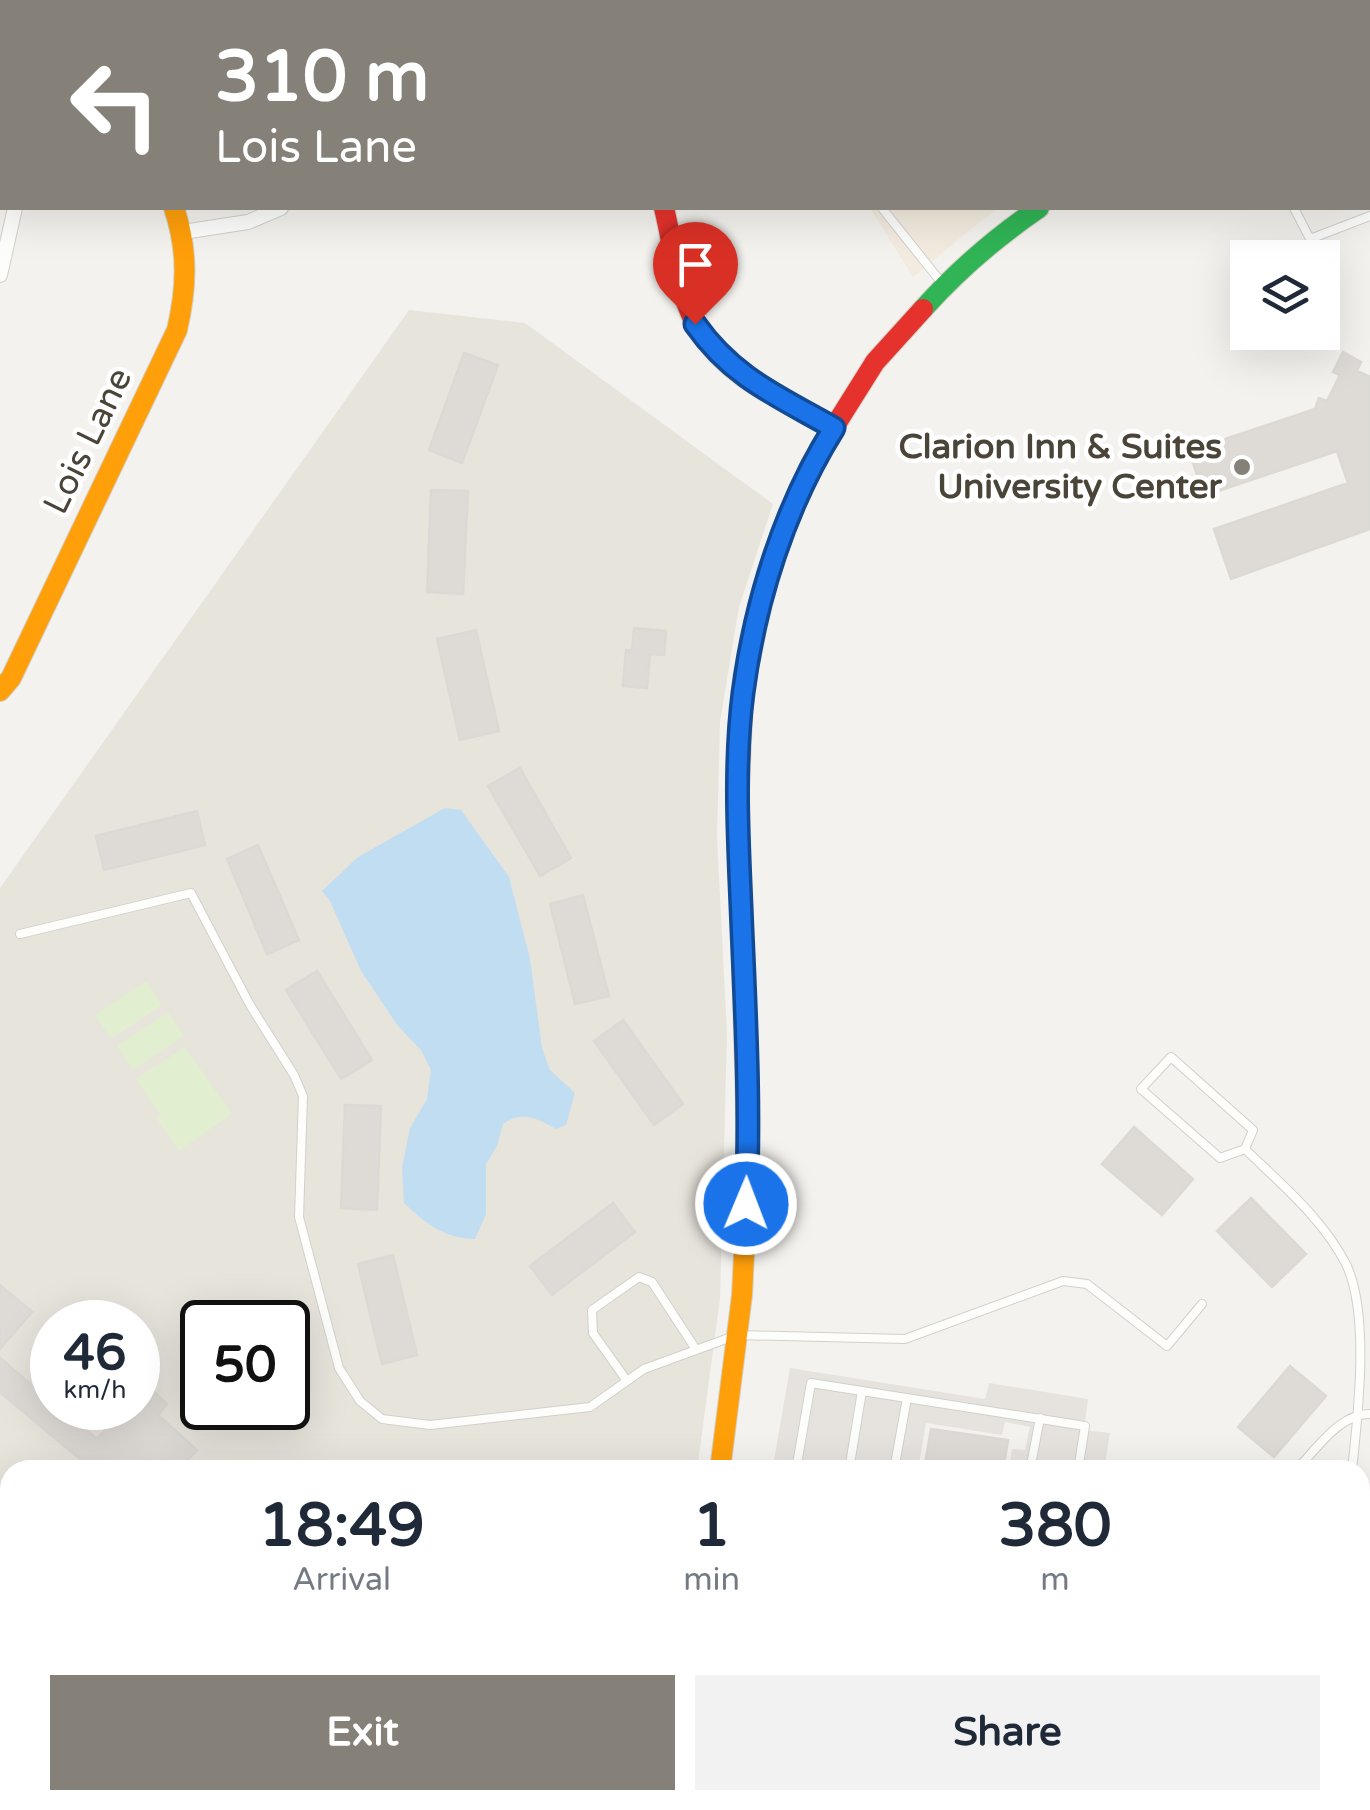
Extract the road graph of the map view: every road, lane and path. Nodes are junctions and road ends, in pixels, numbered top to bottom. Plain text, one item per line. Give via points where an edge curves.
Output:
1 (15, 210) edge
2 (175, 210) edge
3 (276, 210) edge
4 (664, 210) edge
5 (884, 210) edge
6 (1036, 210) edge
7 (1295, 210) edge
8 (1370, 216) edge
9 (183, 232) junction
10 (0, 275) edge
11 (944, 286) junction
12 (834, 428) junction
13 (0, 691) edge
14 (20, 934) dead end
15 (1246, 1149) junction
16 (1202, 1304) dead end
17 (737, 1335) junction
18 (696, 1348) junction
19 (627, 1381) junction
20 (862, 1391) junction
21 (906, 1398) junction
22 (1358, 1413) junction
23 (1370, 1414) edge
24 (1040, 1418) junction
25 (721, 1460) edge
26 (798, 1460) edge
27 (851, 1460) edge
28 (896, 1460) edge
29 (1032, 1460) edge
30 (1080, 1460) edge
31 (1306, 1460) edge
32 (1353, 1460) edge

1 - 10 street
2 - 9 main road, Lois Lane
3 - 9 street via 248,222
4 - 12 main road via 687,302 710,344 743,376
5 - 11 lane
6 - 11 main road
7 - 8 lane via 1310,239
9 - 13 main road, Lois Lane via 187,276 177,330
11 - 12 main road via 875,362
12 - 17 main road via 811,464 767,576 743,693 738,812 748,1174
14 - 19 lane via 191,893 303,1096 299,1217 339,1368 360,1401 382,1419 430,1424 590,1407
15 - 15 lane via 1253,1130 1171,1056 1141,1089 1220,1158
15 - 22 lane via 1309,1211 1347,1266 1360,1322
16 - 17 lane via 1167,1346 1087,1284 1063,1281 906,1339
17 - 18 lane
17 - 25 main road
18 - 19 lane
18 - 19 lane via 652,1282 639,1277 592,1310 593,1333
20 - 21 lane
20 - 26 lane via 812,1383
20 - 27 lane
21 - 24 lane
21 - 28 lane
22 - 23 lane
22 - 31 lane
22 - 32 lane
24 - 29 lane
24 - 30 lane via 1085,1426

